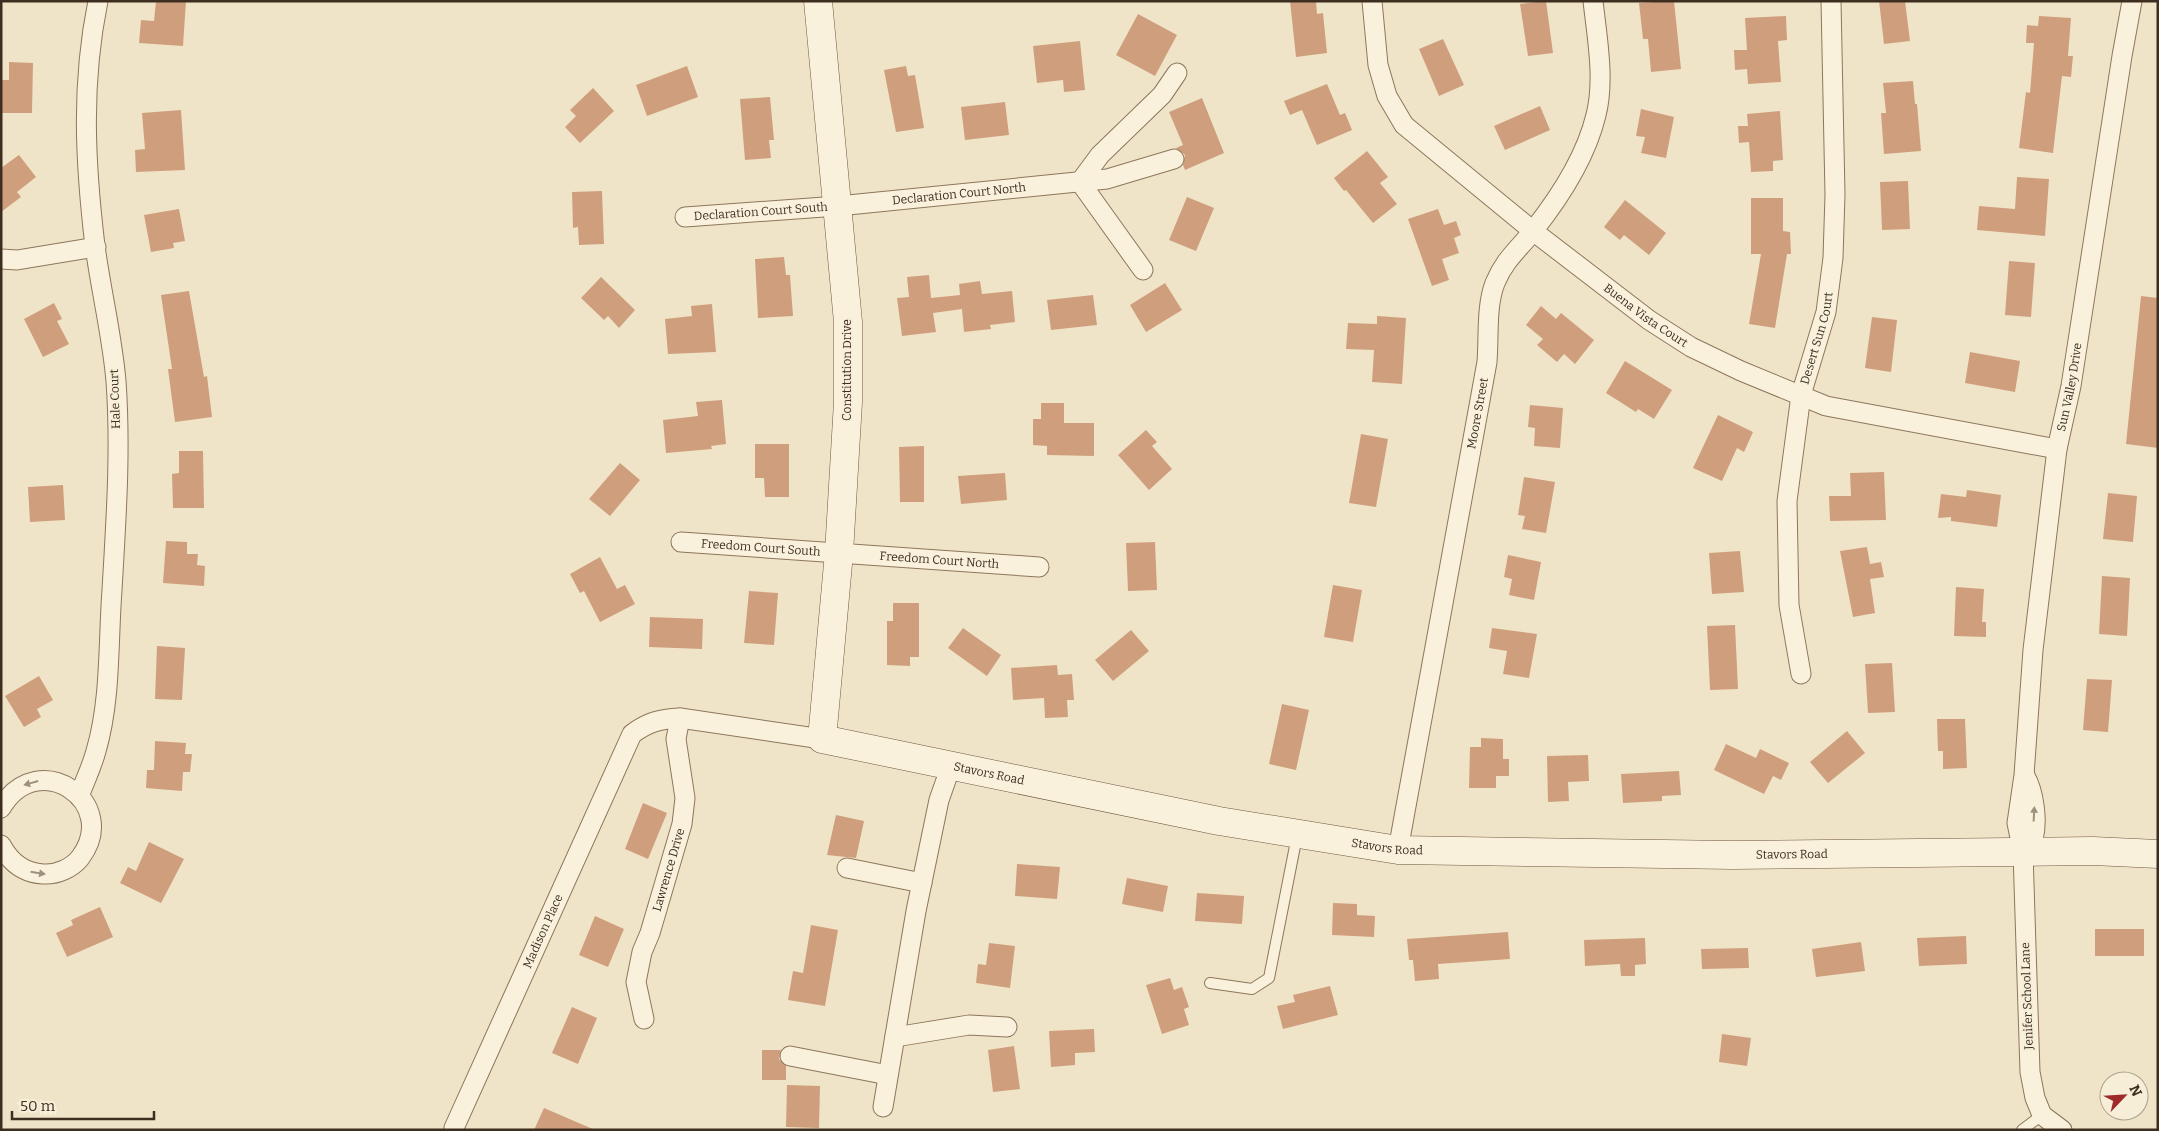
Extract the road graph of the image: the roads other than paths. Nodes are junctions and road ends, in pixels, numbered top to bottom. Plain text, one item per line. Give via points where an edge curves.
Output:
1 (98, 1) edge
2 (818, 1) edge
3 (1372, 1) edge
4 (1593, 1) edge
5 (1830, 1) edge
6 (2132, 1) edge
7 (1177, 73) dead end
8 (1174, 159) dead end
9 (1080, 182) junction
10 (838, 206) junction
11 (685, 217) dead end
12 (1533, 231) junction
13 (96, 247) junction
14 (1, 259) edge
15 (1143, 270) dead end
16 (1801, 395) junction
17 (2057, 449) junction
18 (682, 542) dead end
19 (839, 553) junction
20 (1039, 567) dead end
21 (1801, 674) dead end
22 (680, 718) junction
23 (632, 734) joint
24 (822, 739) junction
25 (951, 766) junction
26 (79, 796) junction
27 (1, 808) edge
28 (1297, 835) junction
29 (1, 845) edge
30 (1398, 850) junction
31 (2023, 852) junction
32 (2158, 854) edge
33 (847, 868) dead end
34 (922, 883) junction
35 (1210, 983) dead end
36 (644, 1019) dead end
37 (1007, 1027) dead end
38 (895, 1036) junction
39 (790, 1056) dead end
40 (888, 1074) junction
41 (883, 1107) dead end
42 (2042, 1115) junction
43 (454, 1128) dead end
44 (2022, 1130) edge
45 (2062, 1130) edge

1 - 13 street, Hale Court via 89,53 84,114
2 - 10 street, Constitution Drive
3 - 12 street, Buena Vista Court via 1378,65 1387,96 1401,120
4 - 12 street, Moore Street via 1599,76 1597,113 1572,175
5 - 16 street, Desert Sun Court via 1835,195 1833,258 1826,312
6 - 17 street, Sun Valley Drive via 2071,386
7 - 9 street via 1162,95 1100,155
8 - 9 street, Declaration Court North via 1124,175
9 - 10 street, Declaration Court North
9 - 15 street
10 - 11 street, Declaration Court South
10 - 19 street, Constitution Drive via 848,322 848,402
12 - 16 street, Buena Vista Court via 1619,298 1692,348
12 - 30 street, Moore Street via 1511,254 1494,285 1488,362
13 - 14 street via 17,260
13 - 26 street, Hale Court via 116,382 118,490 104,709 96,750
16 - 17 street, Buena Vista Court via 1826,406
16 - 21 street, Desert Sun Court via 1789,473 1786,544 1790,605
17 - 31 street, Sun Valley Drive via 2033,650 2024,775 2035,805 2033,840
18 - 19 street, Freedom Court South
19 - 20 street, Freedom Court North
19 - 24 street, Constitution Drive
22 - 23 street, Stavors Road via 659,719 644,724
22 - 24 street, Stavors Road
22 - 36 street, Lawrence Drive via 676,739 685,798 682,824 642,952 636,982
23 - 43 street, Madison Place
24 - 25 street, Stavors Road
25 - 28 street, Stavors Road
25 - 34 street via 939,800
26 -> 27 street via 60,783 36,781 15,790
29 -> 26 street via 14,863 34,873 52,873 69,868 90,840 90,816
28 - 30 street, Stavors Road
28 - 35 lane via 1269,978 1252,989
30 - 31 street, Stavors Road via 1787,855
31 - 32 street, Stavors Road
31 - 42 street, Jenifer School Lane via 2030,1072
33 - 34 street
34 - 38 street
37 - 38 street via 969,1025
38 - 40 street
39 - 40 street
40 - 41 street
42 - 44 lane
42 - 45 street

